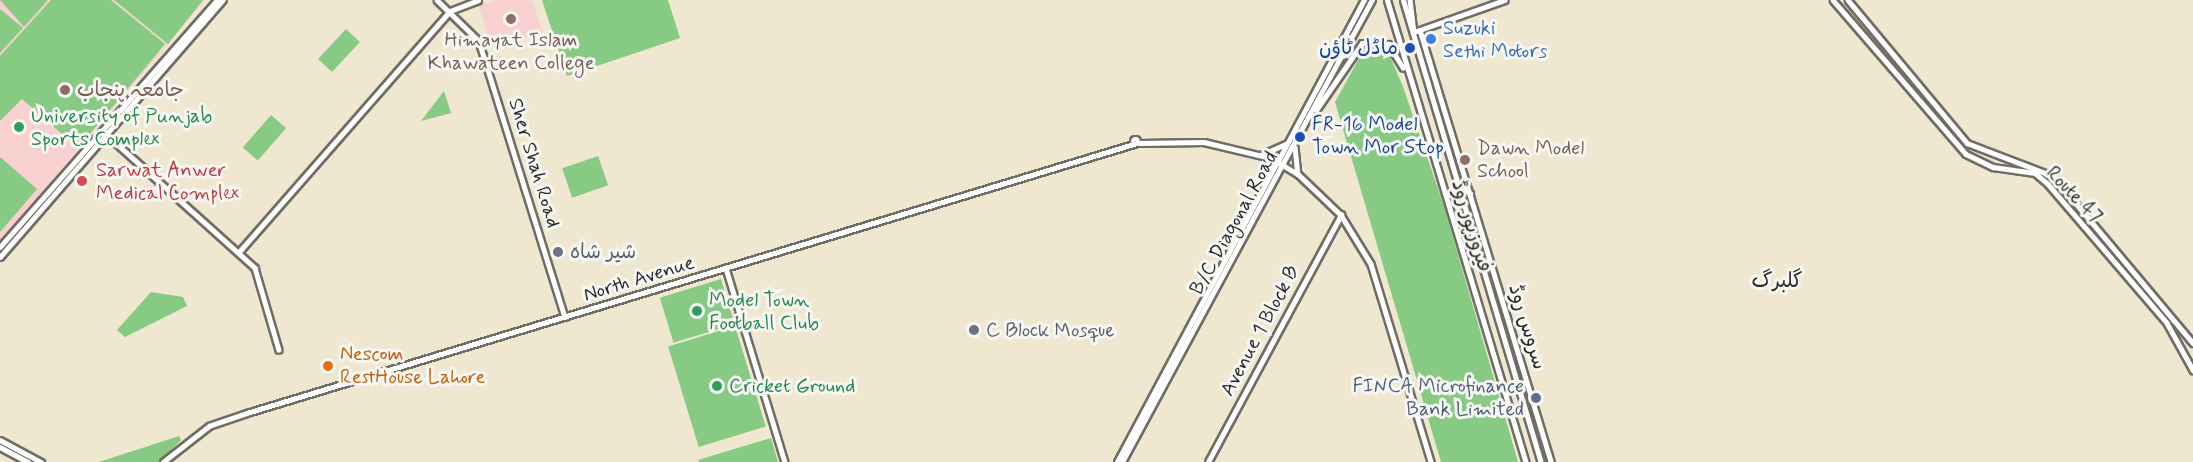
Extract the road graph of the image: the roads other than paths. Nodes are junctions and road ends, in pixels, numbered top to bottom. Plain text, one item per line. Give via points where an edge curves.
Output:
1 (217, 0) edge
2 (223, 0) edge
3 (437, 0) edge
4 (478, 0) edge
5 (1364, 0) edge
6 (1372, 0) edge
7 (1386, 0) edge
8 (1403, 0) edge
9 (1410, 0) edge
10 (1505, 0) edge
11 (1833, 0) edge
12 (1848, 0) edge
13 (450, 11) junction
14 (1417, 31) junction
15 (1411, 83) junction
16 (1316, 110) junction
17 (107, 135) junction
18 (1287, 144) junction
19 (1295, 147) junction
20 (1261, 155) junction
21 (1281, 162) junction
22 (1298, 174) junction
23 (1457, 184) junction
24 (1470, 193) junction
25 (1341, 215) junction
26 (0, 247) edge
27 (239, 252) junction
28 (0, 258) edge
29 (726, 268) junction
30 (565, 317) junction
31 (2193, 343) edge
32 (279, 350) dead end
33 (2193, 370) edge
34 (0, 440) edge
35 (0, 447) edge
36 (28, 462) edge
37 (41, 462) edge
38 (163, 462) edge
39 (785, 462) edge
40 (1117, 462) edge
41 (1122, 462) edge
42 (1208, 462) edge
43 (1431, 462) edge
44 (1527, 462) edge
45 (1541, 462) edge
46 (1551, 462) edge

1 - 26 street
2 - 17 street
3 - 13 street, Sher Shah Road
4 - 13 street
5 - 18 street
6 - 16 street, B/C Diagonal Road
7 - 15 main road, فیروزپور روڈ
8 - 14 main road, فیروزپور روڈ
9 - 14 street, فیروزپور روڈ
10 - 14 street
11 - 33 street, Route 47 via 1966,154 1993,167 2035,173 2048,184 2168,323
12 - 31 street, Route 47 via 1967,143 2053,176
13 - 27 street
13 - 30 street, Sher Shah Road via 477,36 487,60
14 - 23 main road, فیروزپور روڈ
14 - 24 street, سروس روڈ
15 - 16 main road via 1388,44 1370,40 1356,48
15 - 44 main road, فیروزپور روڈ
16 - 19 street, B/C Diagonal Road
17 - 27 street
17 - 28 street
18 - 20 street
18 - 21 street
19 - 21 street, B/C Diagonal Road
19 - 22 street
20 - 21 street, North Avenue
20 - 29 street, North Avenue via 1204,142 1136,144
21 - 22 street, North Avenue
21 - 40 street, B/C Diagonal Road
21 - 41 street, B/C Diagonal Road
22 - 25 street, North Avenue
23 - 24 main road
23 - 45 main road, فیروزپور روڈ
24 - 46 street, سروس روڈ
25 - 42 street, Avenue 1 Block B
25 - 43 street, North Avenue via 1371,264
27 - 32 street via 258,272
29 - 30 street, North Avenue
29 - 39 street
30 - 38 street, North Avenue via 215,424
34 - 37 street
35 - 36 street

